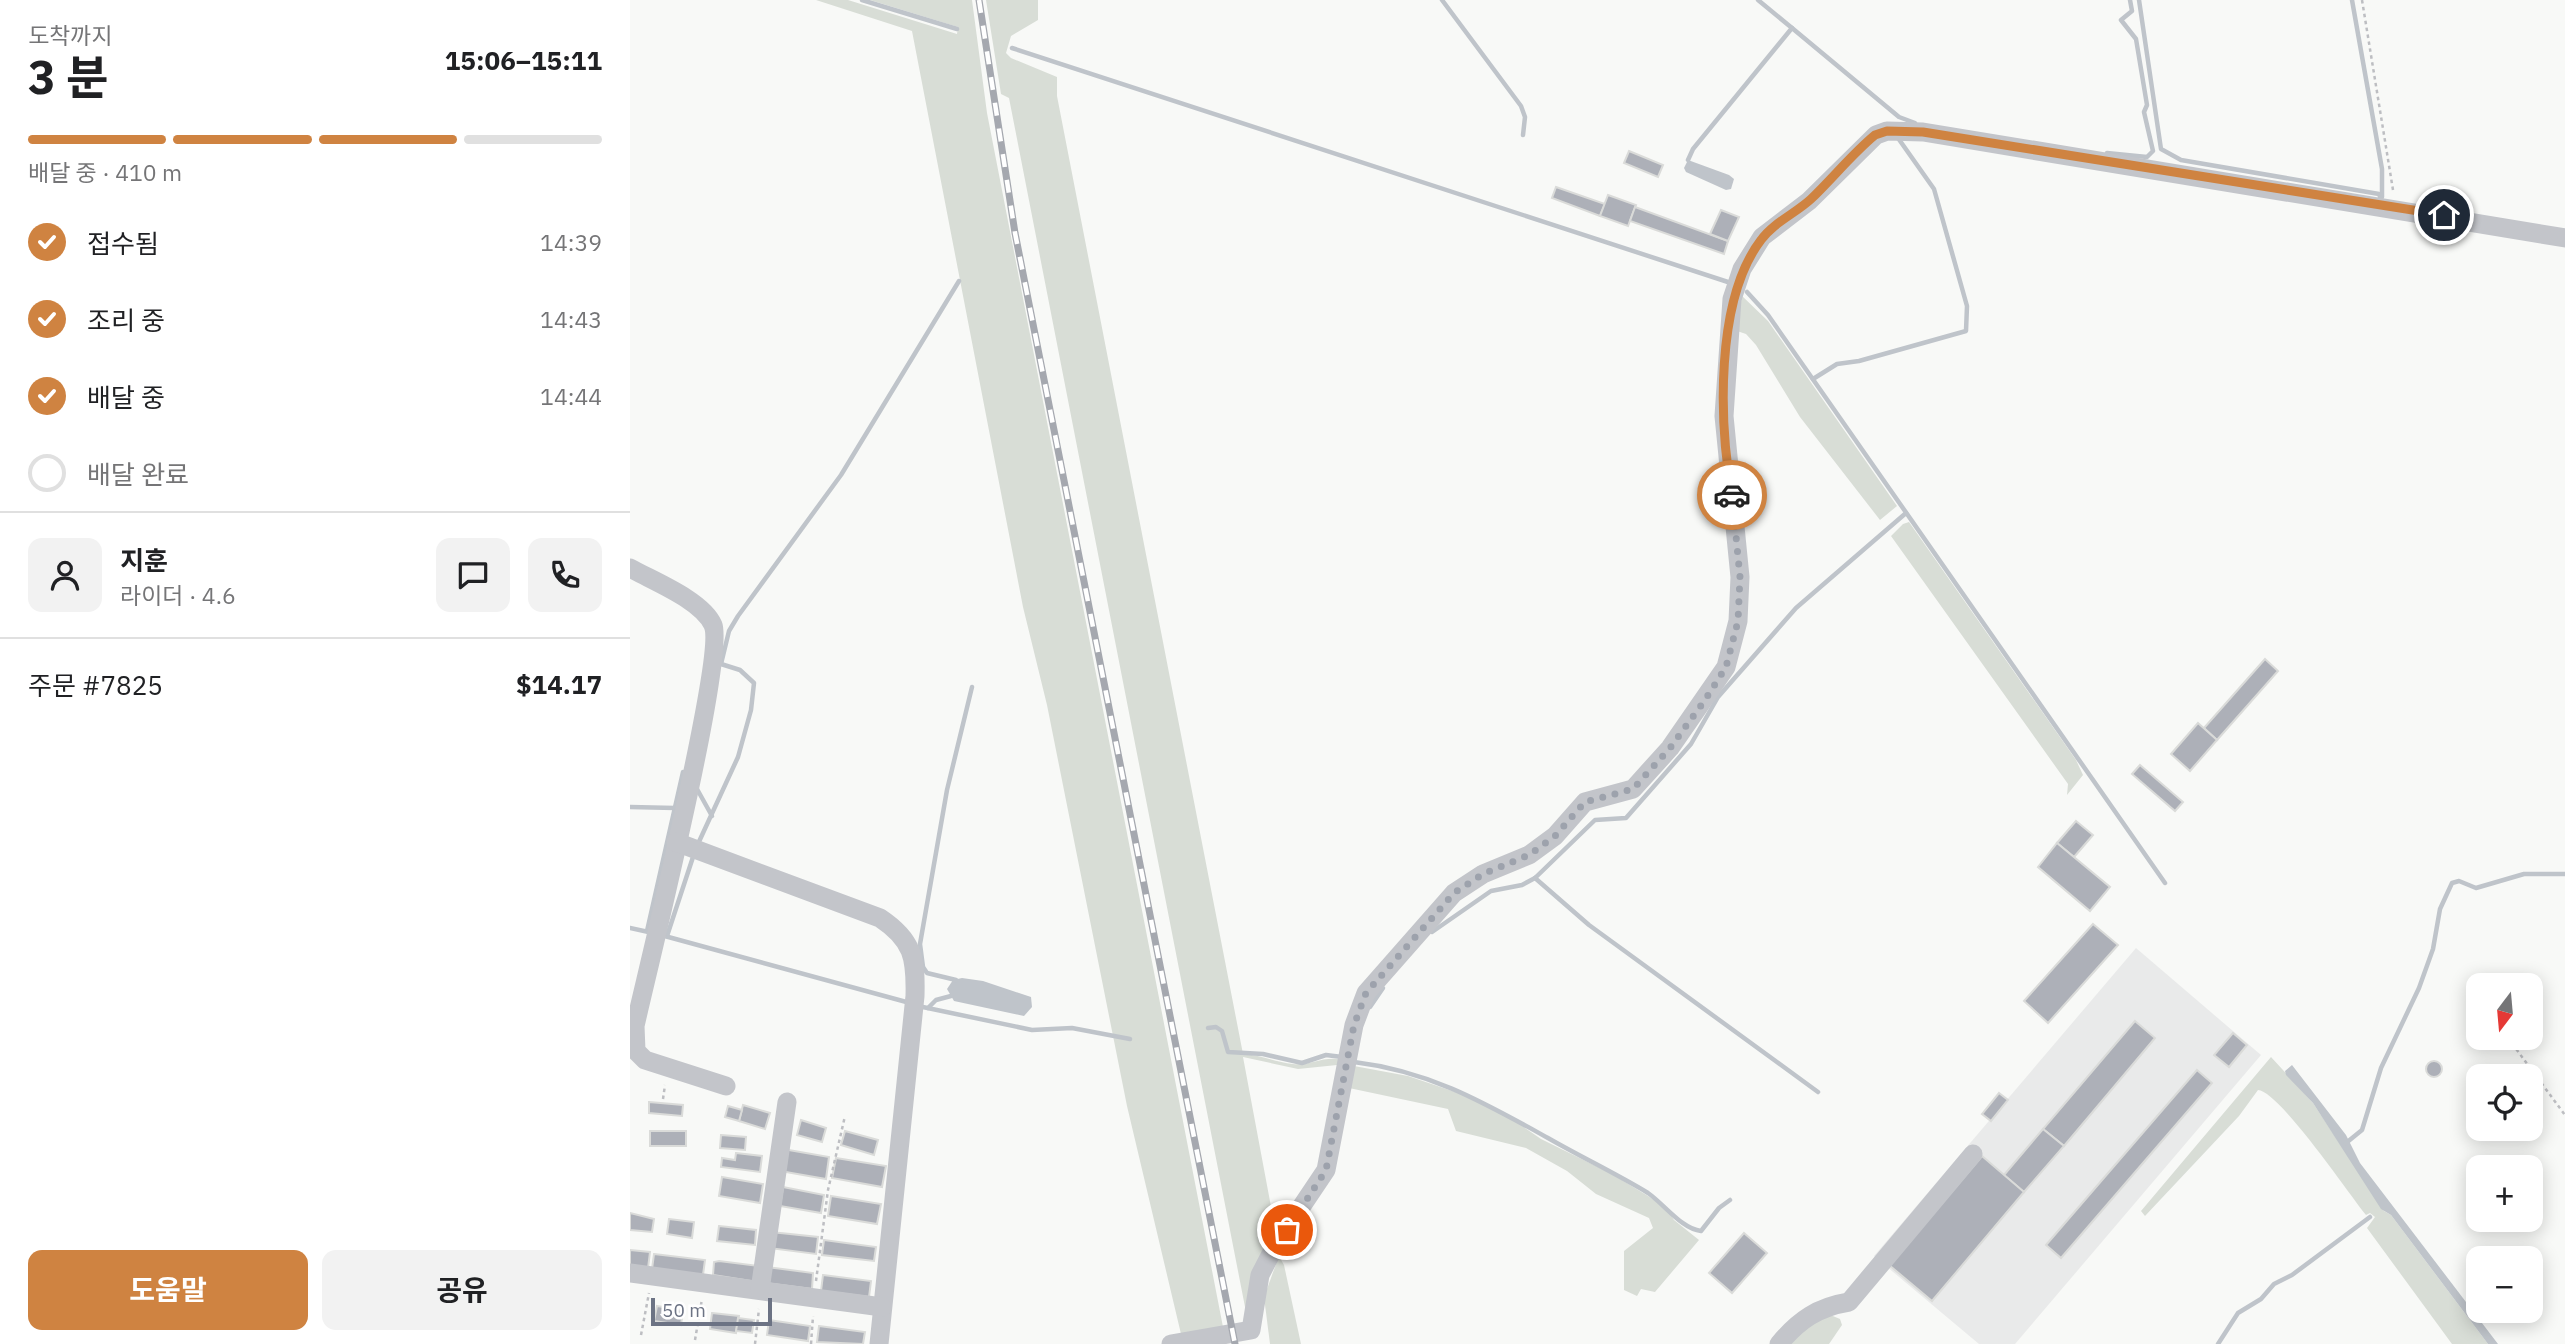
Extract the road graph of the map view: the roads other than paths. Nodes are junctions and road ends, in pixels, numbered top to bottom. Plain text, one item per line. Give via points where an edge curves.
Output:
1 (2565, 238) edge
2 (630, 568) edge
3 (676, 842) junction
4 (726, 1086) dead end
5 (787, 1102) dead end
6 (1973, 1154) dead end
7 (630, 1273) edge
8 (760, 1290) junction
9 (882, 1307) junction
10 (1253, 1337) edge
11 (878, 1344) edge
12 (1171, 1344) edge
13 (1779, 1344) edge

1 - 10 street via 1923,132 1887,131 1867,142 1809,201 1762,237 1732,299 1724,416 1740,577 1738,621 1726,667 1670,748 1633,789 1585,802 1555,836 1529,855 1468,882 1366,993 1354,1025 1326,1170 1260,1276
2 - 3 street via 685,598 712,624 715,635 708,693
3 - 4 street via 635,1026 636,1051 645,1060
3 - 9 street via 880,918 900,931 908,945 916,970 914,1003
5 - 8 street
6 - 13 street via 1849,1302 1808,1315
7 - 8 street
8 - 9 street
9 - 11 street
10 - 12 street via 1221,1333

